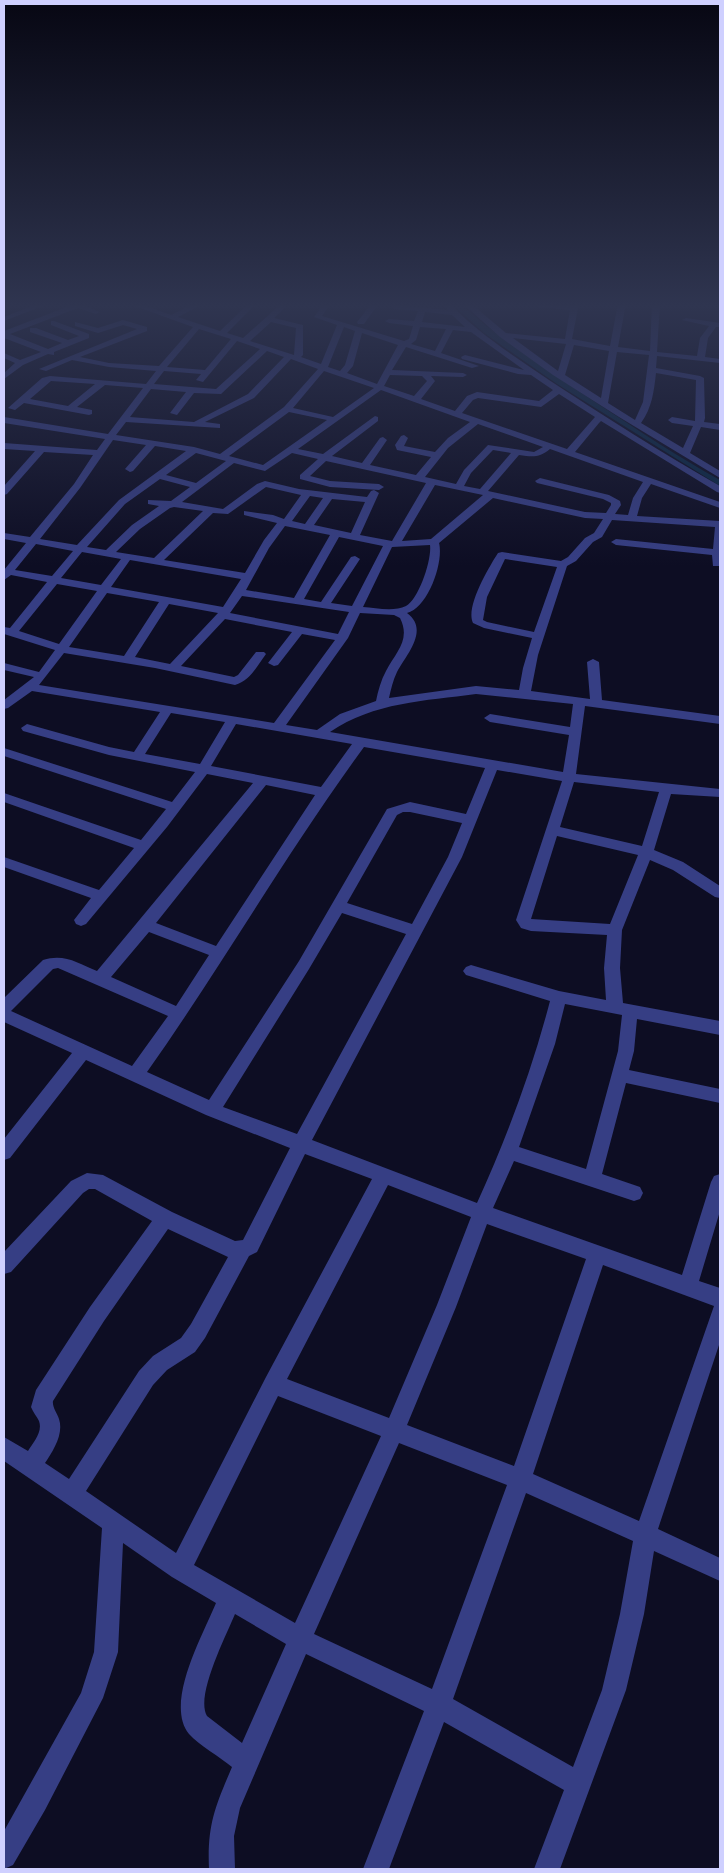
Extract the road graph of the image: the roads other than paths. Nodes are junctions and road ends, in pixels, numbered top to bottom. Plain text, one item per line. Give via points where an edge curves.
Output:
1 (34, 390) edge
2 (92, 390) edge
3 (145, 390) edge
4 (192, 390) edge
5 (197, 390) edge
6 (221, 390) edge
7 (257, 390) edge
8 (304, 390) edge
9 (374, 390) edge
10 (386, 390) edge
11 (424, 390) edge
12 (559, 390) joint
13 (584, 390) edge
14 (607, 390) edge
15 (649, 390) edge
16 (700, 390) edge
17 (25, 399) junction
18 (416, 400) junction
19 (604, 403) junction
20 (12, 408) dead end
21 (70, 409) junction
22 (287, 409) junction
23 (89, 412) dead end
24 (174, 413) dead end
25 (457, 414) junction
26 (600, 417) junction
27 (332, 419) junction
28 (375, 419) dead end
29 (4, 420) edge
30 (123, 420) junction
31 (672, 420) dead end
32 (477, 421) junction
33 (637, 423) junction
34 (196, 424) junction
35 (698, 425) junction
36 (217, 426) dead end
37 (720, 427) edge
38 (110, 437) junction
39 (404, 438) dead end
40 (383, 440) dead end
41 (153, 443) junction
42 (4, 446) edge
43 (549, 446) junction
44 (42, 448) junction
45 (194, 450) junction
46 (290, 450) junction
47 (100, 453) junction
48 (516, 453) junction
49 (568, 453) junction
50 (685, 453) junction
51 (435, 455) junction
52 (223, 456) junction
53 (324, 458) junction
54 (234, 459) junction
55 (364, 467) junction
56 (130, 469) dead end
57 (389, 472) junction
58 (157, 475) junction
59 (720, 475) edge
60 (419, 478) junction
61 (432, 481) junction
62 (649, 481) junction
63 (540, 482) dead end
64 (197, 486) junction
65 (378, 487) junction
66 (459, 487) junction
67 (720, 490) edge
68 (4, 492) edge
69 (307, 493) junction
70 (487, 493) junction
71 (329, 496) junction
72 (370, 500) junction
73 (151, 502) dead end
74 (685, 503) junction
75 (170, 504) junction
76 (720, 505) edge
77 (210, 510) junction
78 (247, 513) dead end
79 (610, 516) junction
80 (632, 517) junction
81 (681, 521) junction
82 (286, 523) junction
83 (720, 524) edge
84 (308, 527) junction
85 (657, 532) junction
86 (336, 533) junction
87 (4, 536) edge
88 (354, 537) junction
89 (34, 540) junction
90 (434, 542) junction
91 (616, 542) dead end
92 (392, 545) junction
93 (80, 548) junction
94 (109, 553) junction
95 (718, 553) junction
96 (128, 556) junction
97 (355, 559) dead end
98 (157, 561) junction
99 (717, 564) dead end
100 (562, 565) junction
101 (6, 574) edge
102 (247, 577) junction
103 (56, 580) junction
104 (106, 589) junction
105 (239, 592) junction
106 (166, 600) junction
107 (298, 601) junction
108 (324, 605) junction
109 (357, 610) junction
110 (225, 613) junction
111 (398, 613) junction
112 (299, 630) junction
113 (8, 632) edge
114 (539, 636) junction
115 (342, 638) junction
116 (62, 649) junction
117 (260, 654) dead end
118 (127, 660) junction
119 (593, 662) dead end
120 (274, 663) dead end
121 (4, 666) edge
122 (172, 668) junction
123 (42, 676) junction
124 (30, 688) junction
125 (525, 694) junction
126 (6, 700) edge
127 (580, 701) junction
128 (382, 703) junction
129 (596, 703) junction
130 (167, 710) junction
131 (490, 718) dead end
132 (232, 720) junction
133 (720, 720) edge
134 (27, 728) dead end
135 (277, 728) junction
136 (576, 732) junction
137 (318, 735) junction
138 (360, 743) junction
139 (4, 752) edge
140 (137, 756) junction
141 (492, 766) junction
142 (203, 768) junction
143 (569, 778) junction
144 (262, 780) junction
145 (666, 790) junction
146 (324, 792) junction
147 (720, 793) edge
148 (4, 798) edge
149 (174, 807) junction
150 (470, 820) junction
151 (552, 830) junction
152 (142, 846) junction
153 (645, 852) junction
154 (4, 862) edge
155 (720, 893) edge
156 (101, 896) junction
157 (338, 906) junction
158 (81, 920) dead end
159 (146, 925) junction
160 (615, 930) junction
161 (416, 931) junction
162 (219, 953) junction
163 (470, 971) dead end
164 (100, 979) junction
165 (559, 997) junction
166 (4, 1008) edge
167 (623, 1009) junction
168 (179, 1014) junction
169 (4, 1015) edge
170 (720, 1028) edge
171 (84, 1050) junction
172 (136, 1074) junction
173 (621, 1075) junction
174 (720, 1096) edge
175 (212, 1110) junction
176 (301, 1144) junction
177 (4, 1152) edge
178 (509, 1152) junction
179 (383, 1176) junction
180 (592, 1180) junction
181 (720, 1182) edge
182 (634, 1193) dead end
183 (482, 1213) junction
184 (164, 1218) junction
185 (242, 1250) junction
186 (597, 1254) junction
187 (4, 1265) edge
188 (688, 1286) junction
189 (720, 1298) edge
190 (720, 1313) edge
191 (273, 1384) junction
192 (394, 1430) junction
193 (4, 1448) edge
194 (30, 1466) junction
195 (520, 1479) junction
196 (72, 1494) junction
197 (113, 1522) junction
198 (645, 1535) junction
199 (180, 1569) junction
200 (720, 1570) edge
201 (230, 1598) junction
202 (300, 1639) junction
203 (440, 1705) junction
204 (246, 1762) junction
205 (580, 1784) junction
206 (4, 1856) edge
207 (222, 1869) edge
208 (376, 1869) edge
209 (547, 1869) edge

1 - 17 street
2 - 21 street
3 - 30 street
4 - 24 street
5 - 6 street
7 - 34 street
8 - 22 street
9 - 27 street
10 - 18 street
11 - 18 street
12 - 25 street via 541,404 477,395 470,398
12 - 26 street
13 - 19 street
14 - 19 street
15 - 33 street via 646,410
16 - 35 street via 701,418
17 - 20 street
17 - 21 street
18 - 25 street
19 - 33 street
21 - 23 street
22 - 27 street
22 - 52 street
25 - 32 street
26 - 49 street
26 - 67 street
27 - 46 street
28 - 53 street
29 - 38 street
30 - 34 street
30 - 38 street
31 - 35 street
32 - 43 street
32 - 51 street
33 - 50 street
34 - 36 street
35 - 37 street
35 - 50 street
38 - 41 street
38 - 47 street
39 - 51 street via 400,448
40 - 55 street
41 - 45 street
41 - 56 street
42 - 44 street
43 - 48 street via 536,455
43 - 49 street
44 - 47 street
44 - 68 street
45 - 52 street
45 - 58 street
46 - 53 street
46 - 54 street via 265,468
47 - 89 street
48 - 66 street via 491,447 467,472
48 - 70 street
49 - 62 street
50 - 59 street
51 - 60 street
52 - 54 street
53 - 55 street
53 - 65 street via 303,478 330,484
54 - 64 street
55 - 57 street
57 - 60 street
57 - 65 street
58 - 64 street
58 - 93 street via 122,502
60 - 61 street
61 - 66 street
61 - 92 street
62 - 74 street
62 - 80 street via 638,495
63 - 79 street via 613,499 616,505
64 - 75 street
65 - 72 street
66 - 70 street
69 - 71 street
69 - 77 street via 263,484 228,512
69 - 82 street
70 - 79 street via 584,515
70 - 90 street
71 - 72 street
71 - 84 street
72 - 88 street
73 - 75 street
74 - 76 street
74 - 81 street
75 - 77 street
75 - 94 street via 136,526
77 - 98 street
78 - 82 street
79 - 80 street
79 - 100 street via 598,535 588,540 572,559
80 - 85 street
81 - 83 street
81 - 85 street
82 - 84 street
82 - 102 street via 281,525
83 - 95 street
84 - 86 street
85 - 91 street
85 - 95 street
86 - 88 street
86 - 107 street
87 - 89 street
88 - 92 street
89 - 93 street
89 - 101 street
90 - 92 street
90 - 111 street via 437,557 418,602
92 - 109 street
93 - 94 street
93 - 103 street
94 - 96 street
95 - 99 street
96 - 98 street
96 - 104 street
97 - 108 street
98 - 102 street
100 - 114 street
100 - 114 street via 502,555 476,614 477,621 484,625
101 - 103 street
102 - 105 street
103 - 104 street
103 - 113 street
104 - 106 street
104 - 116 street
105 - 107 street
105 - 110 street
106 - 110 street
106 - 118 street
107 - 108 street
108 - 109 street
109 - 111 street
109 - 115 street
110 - 112 street
110 - 122 street
111 - 128 street via 409,622 411,640 392,670
112 - 115 street
112 - 120 street
113 - 116 street
114 - 125 street via 528,666
115 - 135 street
116 - 118 street
116 - 123 street
117 - 122 street via 242,678 234,681
118 - 122 street
119 - 129 street
121 - 123 street
123 - 124 street
124 - 126 street
124 - 130 street
125 - 127 street
125 - 128 street via 476,690
127 - 129 street
127 - 136 street
128 - 137 street via 344,716
129 - 133 street
130 - 132 street
130 - 140 street
131 - 136 street
132 - 135 street
132 - 142 street
134 - 140 street via 82,745
135 - 137 street
136 - 143 street
137 - 138 street
138 - 141 street
138 - 146 street
139 - 149 street
140 - 142 street
141 - 143 street
141 - 150 street
142 - 144 street
142 - 149 street
143 - 145 street
143 - 151 street
144 - 146 street
144 - 159 street
145 - 147 street
145 - 153 street
146 - 162 street
148 - 152 street
149 - 152 street
150 - 157 street via 410,807 392,812
150 - 161 street via 455,857
151 - 153 street
151 - 160 street via 522,920 531,925
152 - 156 street
153 - 155 street via 678,866
153 - 160 street
154 - 156 street
156 - 158 street
157 - 161 street
157 - 175 street
159 - 162 street
159 - 164 street
160 - 167 street via 612,968
161 - 176 street
162 - 168 street
163 - 165 street
164 - 166 street via 66,964 53,962
164 - 168 street
165 - 167 street
165 - 178 street via 547,1044
167 - 170 street
167 - 173 street via 630,1027
168 - 172 street
169 - 171 street
171 - 172 street
171 - 177 street
172 - 175 street
173 - 174 street
173 - 180 street
175 - 176 street
176 - 179 street
176 - 185 street via 250,1246
178 - 180 street
178 - 183 street
179 - 183 street
179 - 191 street
180 - 182 street
181 - 188 street
183 - 186 street
183 - 192 street
184 - 185 street via 234,1250
184 - 187 street via 97,1181 87,1181 77,1187
184 - 194 street via 43,1397 41,1408 49,1418 50,1428 47,1443
185 - 196 street via 198,1331 188,1345 160,1362 146,1378
186 - 188 street
186 - 195 street
188 - 189 street
190 - 198 street
191 - 192 street
191 - 199 street
192 - 195 street
192 - 202 street
193 - 194 street
194 - 196 street
195 - 198 street
195 - 203 street
196 - 197 street
197 - 199 street
197 - 206 street via 106,1652 92,1698
198 - 200 street
198 - 205 street via 632,1614 614,1690
199 - 201 street
201 - 202 street
201 - 204 street via 200,1674 192,1699 192,1714 198,1725
202 - 203 street
202 - 204 street
203 - 205 street
203 - 208 street
204 - 207 street via 227,1808 221,1836
205 - 209 street

